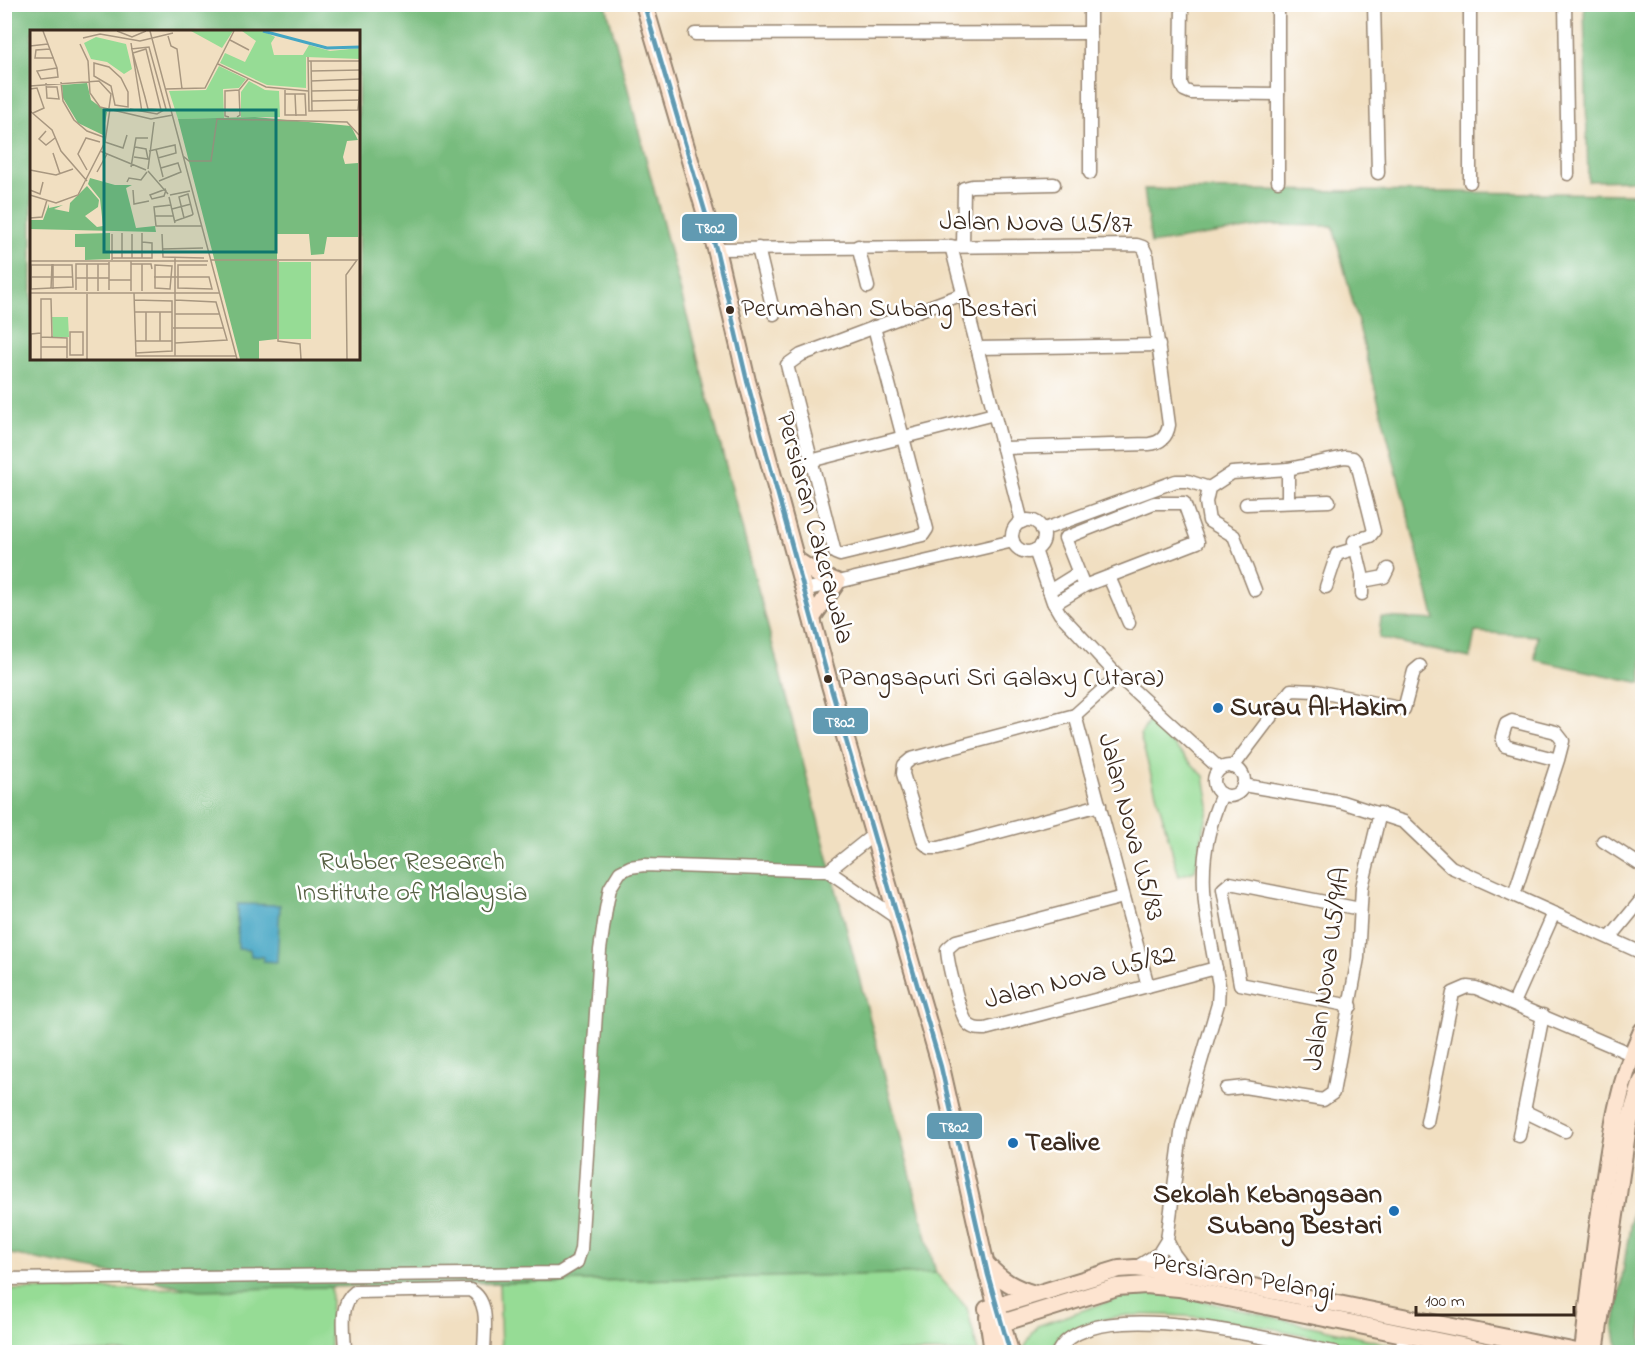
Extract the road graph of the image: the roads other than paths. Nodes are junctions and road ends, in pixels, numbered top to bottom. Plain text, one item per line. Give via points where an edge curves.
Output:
1 (644, 4) edge
2 (1090, 4) edge
3 (1182, 4) edge
4 (1278, 4) edge
5 (1374, 4) edge
6 (1470, 4) edge
7 (1565, 4) edge
8 (1090, 33) junction
9 (695, 34) dead end
10 (1278, 94) junction
11 (1090, 173) dead end
12 (1378, 173) dead end
13 (1568, 174) dead end
14 (1278, 181) dead end
15 (1470, 182) dead end
16 (1054, 184) dead end
17 (858, 246) junction
18 (957, 246) junction
19 (758, 248) junction
20 (716, 249) junction
21 (868, 287) dead end
22 (963, 294) junction
23 (774, 314) dead end
24 (874, 327) junction
25 (1158, 345) junction
26 (977, 348) junction
27 (994, 414) junction
28 (901, 436) junction
29 (1003, 448) junction
30 (810, 461) junction
31 (1288, 469) junction
32 (1209, 488) junction
33 (1329, 501) dead end
34 (1288, 502) junction
35 (1246, 504) dead end
36 (1022, 522) junction
37 (1042, 530) junction
38 (1013, 541) junction
39 (1354, 549) junction
40 (1035, 550) junction
41 (796, 560) junction
42 (1388, 569) dead end
43 (1078, 573) junction
44 (1108, 577) junction
45 (1363, 581) junction
46 (837, 582) junction
47 (1084, 586) junction
48 (1326, 587) dead end
49 (804, 590) junction
50 (1255, 590) dead end
51 (1049, 591) junction
52 (1362, 594) dead end
53 (1054, 604) junction
54 (812, 618) junction
55 (1129, 623) dead end
56 (1420, 666) dead end
57 (1118, 676) junction
58 (1075, 715) junction
59 (1558, 760) junction
60 (1226, 768) junction
61 (1243, 786) junction
62 (1222, 794) junction
63 (1100, 805) junction
64 (1380, 813) junction
65 (873, 835) junction
66 (1603, 841) dead end
67 (1642, 866) edge
68 (828, 871) junction
69 (1514, 895) junction
70 (1123, 897) junction
71 (1642, 899) edge
72 (1360, 909) junction
73 (1554, 913) junction
74 (897, 918) junction
75 (1610, 938) junction
76 (1642, 953) edge
77 (1216, 968) junction
78 (1148, 986) junction
79 (1514, 1003) junction
80 (1351, 1006) junction
81 (1543, 1015) junction
82 (1642, 1031) edge
83 (1631, 1054) junction
84 (1642, 1081) edge
85 (1226, 1089) dead end
86 (1619, 1094) junction
87 (1640, 1103) edge
88 (1524, 1111) junction
89 (1427, 1122) dead end
90 (1565, 1131) dead end
91 (1519, 1136) dead end
92 (1167, 1240) junction
93 (1135, 1268) junction
94 (988, 1269) junction
95 (1189, 1274) junction
96 (4, 1279) edge
97 (1035, 1294) junction
98 (993, 1307) junction
99 (1029, 1316) junction
100 (996, 1325) junction
101 (1592, 1326) junction
102 (1405, 1334) junction
103 (1275, 1347) edge
104 (1570, 1351) edge
105 (345, 1353) edge
106 (484, 1353) edge
107 (993, 1353) edge
108 (1011, 1353) edge
109 (1058, 1353) edge
110 (1334, 1353) edge
111 (1400, 1353) edge
112 (1491, 1353) edge
113 (1583, 1353) edge
114 (1595, 1353) edge
115 (1609, 1353) edge

1 - 20 street, Persiaran Cakerawala
2 - 8 street
3 - 10 street via 1184,90
4 - 10 street
5 - 12 street
6 - 15 street
7 - 13 street
8 - 9 street
8 - 11 street
10 - 14 street
16 - 18 street via 964,188
17 - 18 street, Jalan Nova U5/87
17 - 19 street, Jalan Nova U5/87
17 - 21 street
18 - 22 street
18 - 25 street, Jalan Nova U5/87 via 1140,245 1146,253
19 - 20 street, Jalan Nova U5/87
19 - 23 street
20 - 41 street, Persiaran Cakerawala
22 - 24 street
22 - 26 street
24 - 28 street
24 - 30 street via 801,355 787,366
25 - 26 street
25 - 29 street, Jalan Nova U5/87 via 1168,425 1161,440 1149,444
26 - 27 street
27 - 28 street
27 - 29 street
28 - 30 street
28 - 30 street via 926,533 845,556 835,553
29 - 36 street
31 - 32 street via 1232,473
31 - 34 street
31 - 39 street via 1346,458 1357,463 1374,531 1354,541
32 - 37 street via 1176,481
32 - 50 street via 1209,521 1237,539
33 - 34 street
34 - 35 street
36 - 37 street via 1031,521
36 - 38 street via 1012,532
37 - 40 street via 1042,544
38 - 40 street via 1019,550
38 - 46 street
39 - 45 street
39 - 48 street via 1337,554
40 - 51 street
41 - 46 street
41 - 49 street, Persiaran Cakerawala
42 - 45 street via 1384,577
43 - 44 street via 1065,538 1154,503 1184,503 1198,542
43 - 47 street
43 - 51 street
44 - 47 street
44 - 55 street
45 - 52 street
46 - 49 street
46 - 54 street
47 - 53 street
49 - 54 street, Persiaran Cakerawala
51 - 53 street
53 - 57 street
54 - 65 street, Persiaran Cakerawala
56 - 60 street via 1414,671 1404,709 1316,691 1291,690
57 - 58 street
57 - 60 street
58 - 63 street, Jalan Nova U5/83
58 - 63 street via 911,759 904,765 903,774 924,843 930,848
59 - 59 street via 1563,741 1560,734 1512,721 1506,724 1502,737 1505,746
59 - 69 street
60 - 61 street via 1241,772
60 - 62 street via 1216,774 1214,784
61 - 62 street via 1235,795
61 - 64 street via 1342,802
62 - 77 street via 1206,840 1202,875
63 - 70 street, Jalan Nova U5/83
64 - 69 street via 1404,822 1451,867
64 - 72 street, Jalan Nova U5/91A
65 - 68 street
65 - 74 street, Persiaran Cakerawala
66 - 67 street
68 - 74 street
68 - 96 street via 644,865 630,867 614,879 600,950 581,1249 577,1262 569,1269 559,1273
69 - 73 street
70 - 78 street, Jalan Nova U5/83
70 - 78 street, Jalan Nova U5/82 via 956,941 947,949 948,961 966,1021 979,1029
71 - 75 street
72 - 80 street, Jalan Nova U5/91A
72 - 80 street via 1230,883 1224,886 1240,984
73 - 75 street
73 - 79 street
74 - 94 street, Persiaran Cakerawala via 945,1082
75 - 76 street
77 - 78 street, Jalan Nova U5/82
77 - 92 street via 1218,1004 1182,1126
79 - 81 street
79 - 89 street via 1476,988 1453,993
80 - 85 street, Jalan Nova U5/91A via 1333,1093 1327,1099 1244,1087
81 - 83 street
81 - 88 street
82 - 83 street
83 - 86 street
84 - 87 street
86 - 87 street
86 - 101 street via 1594,1249
87 - 101 street via 1628,1126
88 - 90 street
88 - 91 street
92 - 93 street via 1159,1253
92 - 95 street
93 - 95 street, Persiaran Pelangi
93 - 97 street, Persiaran Pelangi via 1103,1272
94 - 97 street via 1014,1288
94 - 98 street, Persiaran Cakerawala
95 - 104 street, Persiaran Pelangi
97 - 98 street, Persiaran Pelangi
98 - 100 street, Persiaran Cakerawala
99 - 100 street, Persiaran Pelangi
99 - 102 street, Persiaran Pelangi via 1117,1287 1146,1285 1179,1288
99 - 108 street
100 - 107 street, Persiaran Cakerawala
100 - 108 street, Persiaran Cakerawala
101 - 104 street via 1572,1343
101 - 113 street
101 - 114 street
101 - 115 street
102 - 111 street
102 - 112 street, Persiaran Pelangi
103 - 109 street via 1198,1326 1132,1323 1083,1329 1069,1338
103 - 110 street
105 - 106 street via 344,1306 355,1292 470,1290 483,1302

